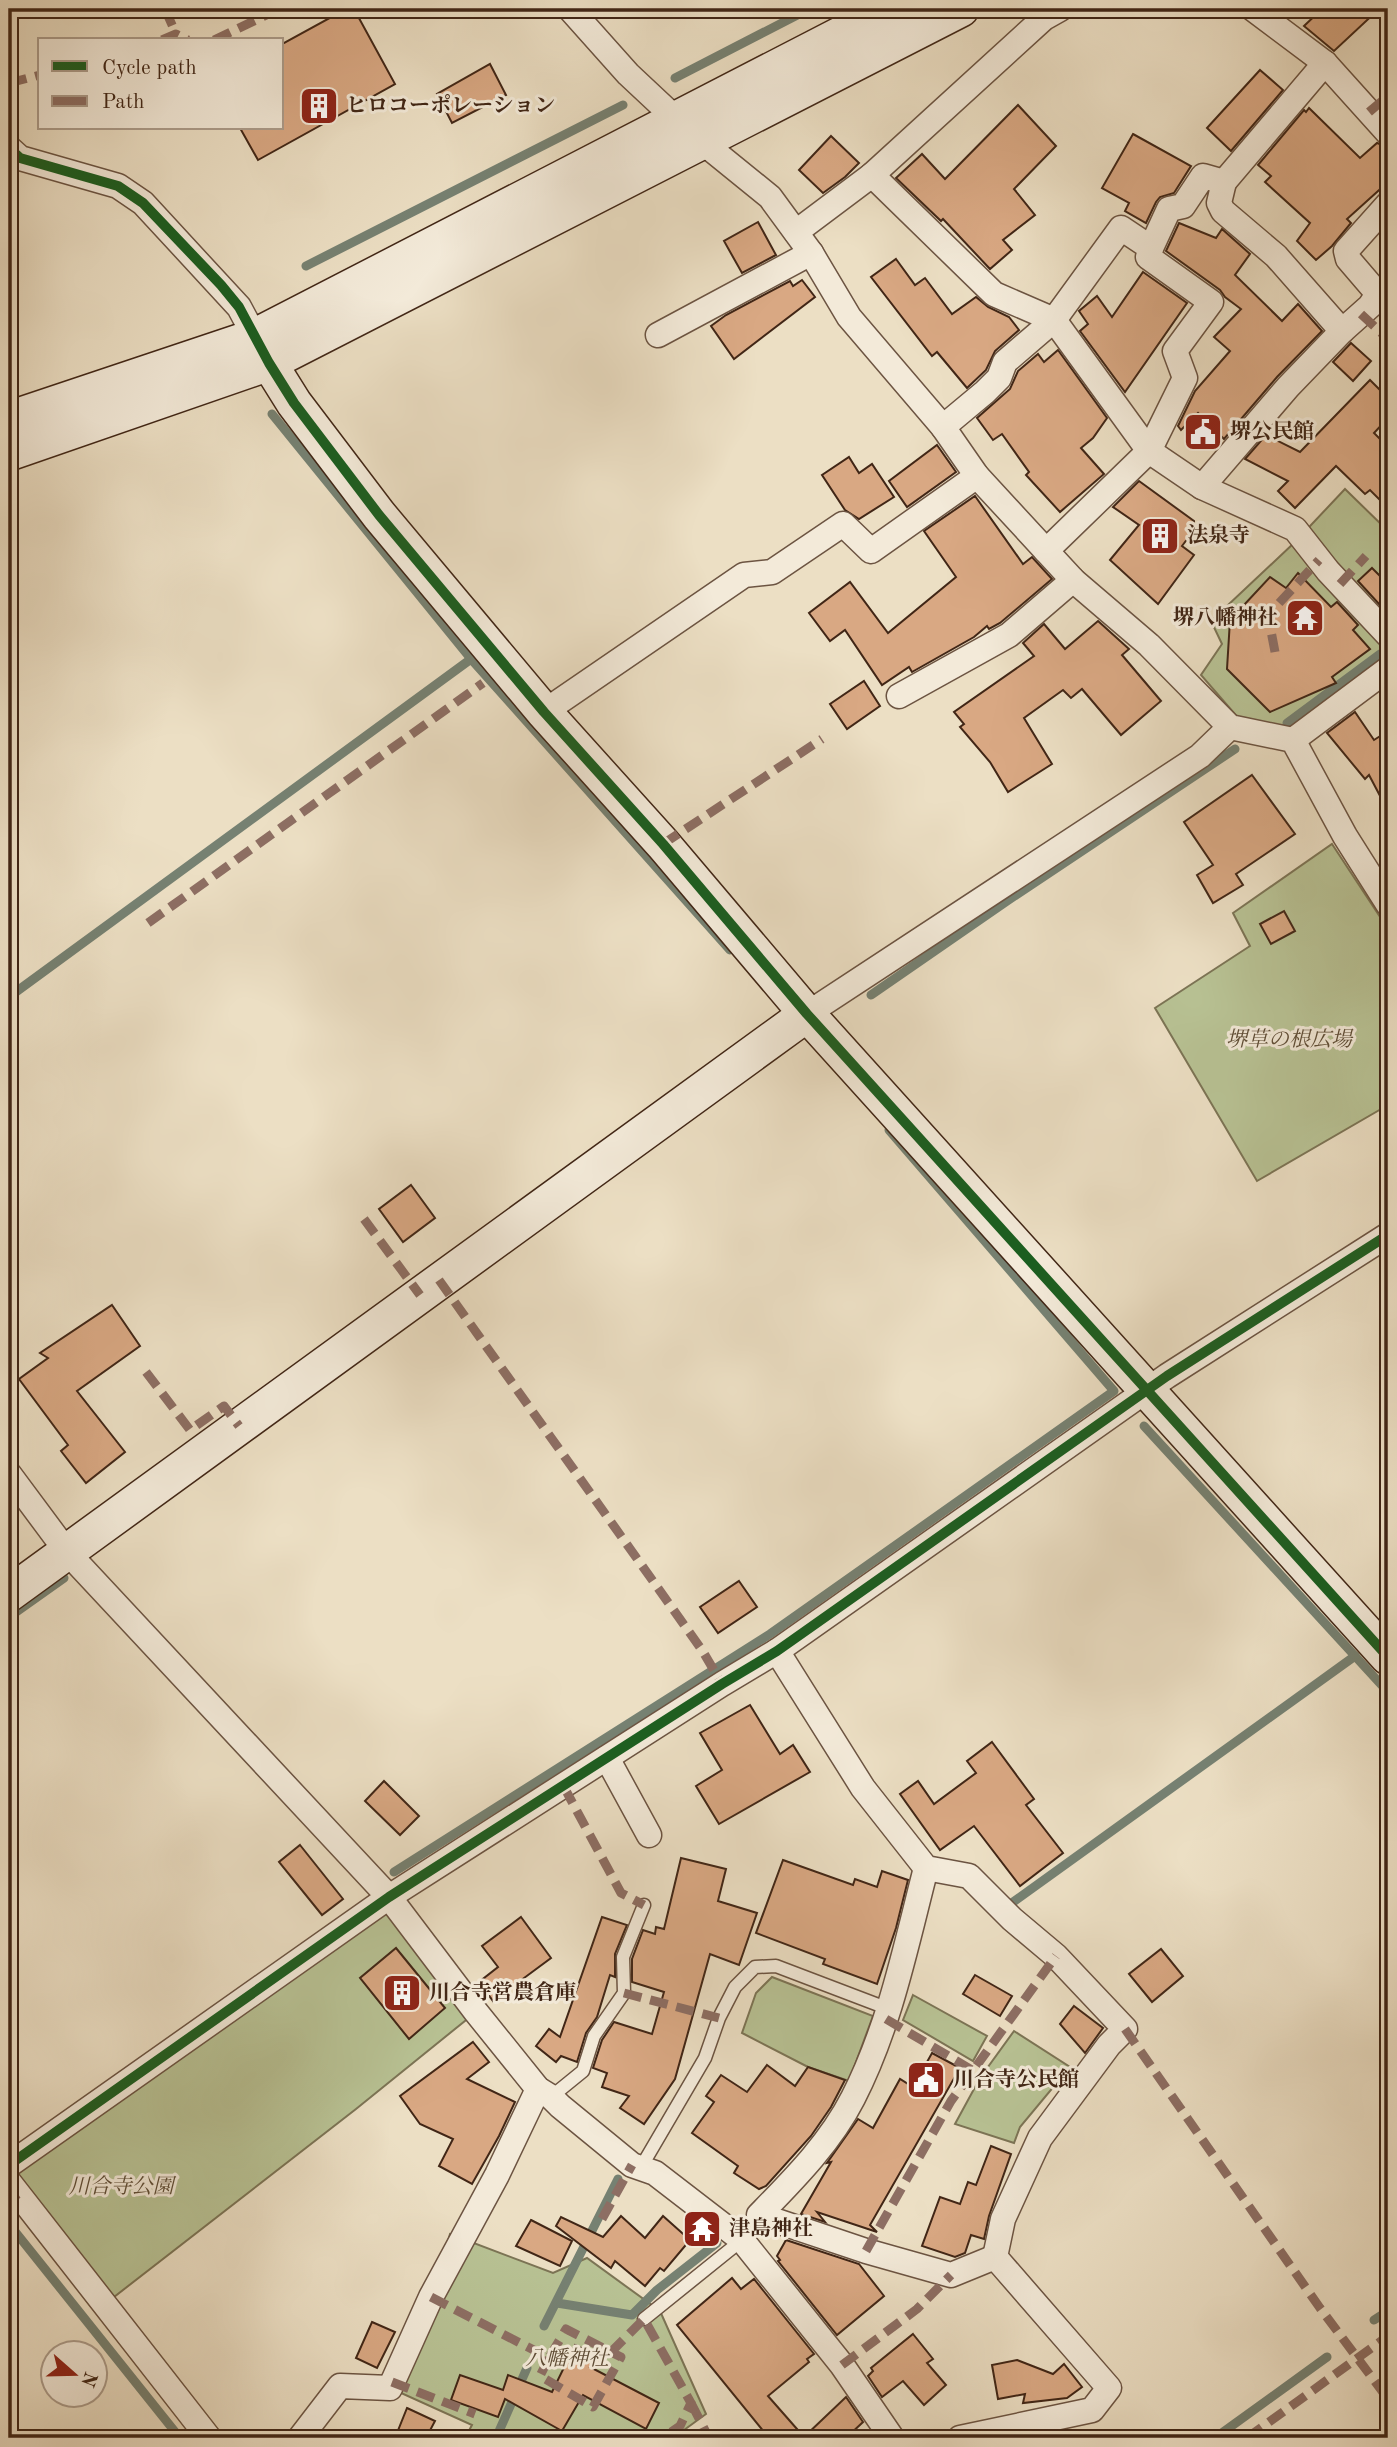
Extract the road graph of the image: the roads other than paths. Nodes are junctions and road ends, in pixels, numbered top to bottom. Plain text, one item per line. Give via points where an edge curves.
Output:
1 (570, 9) edge
2 (890, 9) edge
3 (961, 9) edge
4 (1060, 9) edge
5 (1253, 9) edge
6 (1325, 64) junction
7 (675, 118) junction
8 (1388, 133) edge
9 (701, 141) junction
10 (9, 148) edge
11 (872, 174) junction
12 (1224, 182) junction
13 (1388, 204) edge
14 (796, 232) junction
15 (1151, 248) junction
16 (811, 253) junction
17 (1054, 320) junction
18 (1342, 331) junction
19 (658, 335) dead end
20 (262, 350) junction
21 (9, 419) edge
22 (943, 427) junction
23 (1149, 451) junction
24 (9, 453) edge
25 (976, 477) junction
26 (1202, 487) junction
27 (1046, 551) junction
28 (1073, 580) junction
29 (1388, 635) edge
30 (1388, 669) edge
31 (899, 696) dead end
32 (544, 712) junction
33 (1230, 727) junction
34 (1293, 740) junction
35 (1388, 904) edge
36 (807, 1014) junction
37 (1388, 1234) edge
38 (1148, 1390) junction
39 (9, 1474) edge
40 (67, 1552) junction
41 (9, 1594) edge
42 (777, 1651) junction
43 (1388, 1657) edge
44 (607, 1758) junction
45 (649, 1835) dead end
46 (926, 1868) junction
47 (389, 1897) junction
48 (644, 1905) dead end
49 (889, 2009) junction
50 (545, 2093) junction
51 (9, 2165) edge
52 (640, 2169) junction
53 (9, 2182) edge
54 (759, 2215) junction
55 (742, 2239) junction
56 (995, 2257) junction
57 (644, 2319) dead end
58 (209, 2438) edge
59 (300, 2438) edge
60 (892, 2438) edge
61 (960, 2438) edge

1 - 7 street
2 - 7 street
3 - 9 street
4 - 11 street via 1044,18
5 - 6 street
6 - 8 street
6 - 12 street
7 - 9 street
7 - 20 street
9 - 14 street via 770,197
9 - 20 street
10 - 20 street via 20,158 118,186 143,203 233,300
11 - 14 street
11 - 17 street via 994,294
12 - 15 street via 1203,176 1183,206 1169,209
12 - 18 street via 1219,203 1223,211 1276,256
13 - 18 street via 1346,251 1378,294
14 - 16 street
15 - 17 street via 1121,228
15 - 23 street via 1148,257 1211,302 1175,351 1185,378
16 - 19 street
16 - 22 street via 849,317
17 - 22 street via 1005,362 999,378 985,392
17 - 23 street
18 - 26 street
20 - 21 street
20 - 24 street
20 - 32 street via 294,403 379,514
22 - 25 street
23 - 26 street
23 - 27 street
25 - 27 street
25 - 32 street via 870,551 843,524 772,572 744,575
26 - 29 street via 1295,529
27 - 28 street
28 - 31 street via 1009,635
28 - 33 street via 1149,645
30 - 34 street
32 - 36 street
33 - 34 street
33 - 36 street via 1200,756
34 - 35 street
36 - 38 street
36 - 40 street
37 - 38 street
38 - 42 street
38 - 43 street
39 - 40 street
40 - 41 street
40 - 47 street
42 - 44 street
42 - 46 street via 863,1788
44 - 45 street
44 - 47 street
46 - 49 street
46 - 56 street via 969,1876 1056,1956 1125,2029 1040,2138 1003,2219
47 - 50 street via 476,2012
47 - 51 street
48 - 50 lane via 623,1957 624,1993 594,2036 583,2071
49 - 52 lane via 776,1966 755,1967 735,1987 705,2058
49 - 54 street via 852,2100 811,2161
50 - 52 street
50 - 59 street via 431,2297 390,2388 340,2386
52 - 55 street via 655,2173
53 - 58 street
54 - 55 street
54 - 56 street via 951,2275
55 - 57 lane
55 - 60 street via 842,2365
56 - 61 street via 1109,2388 1092,2410

